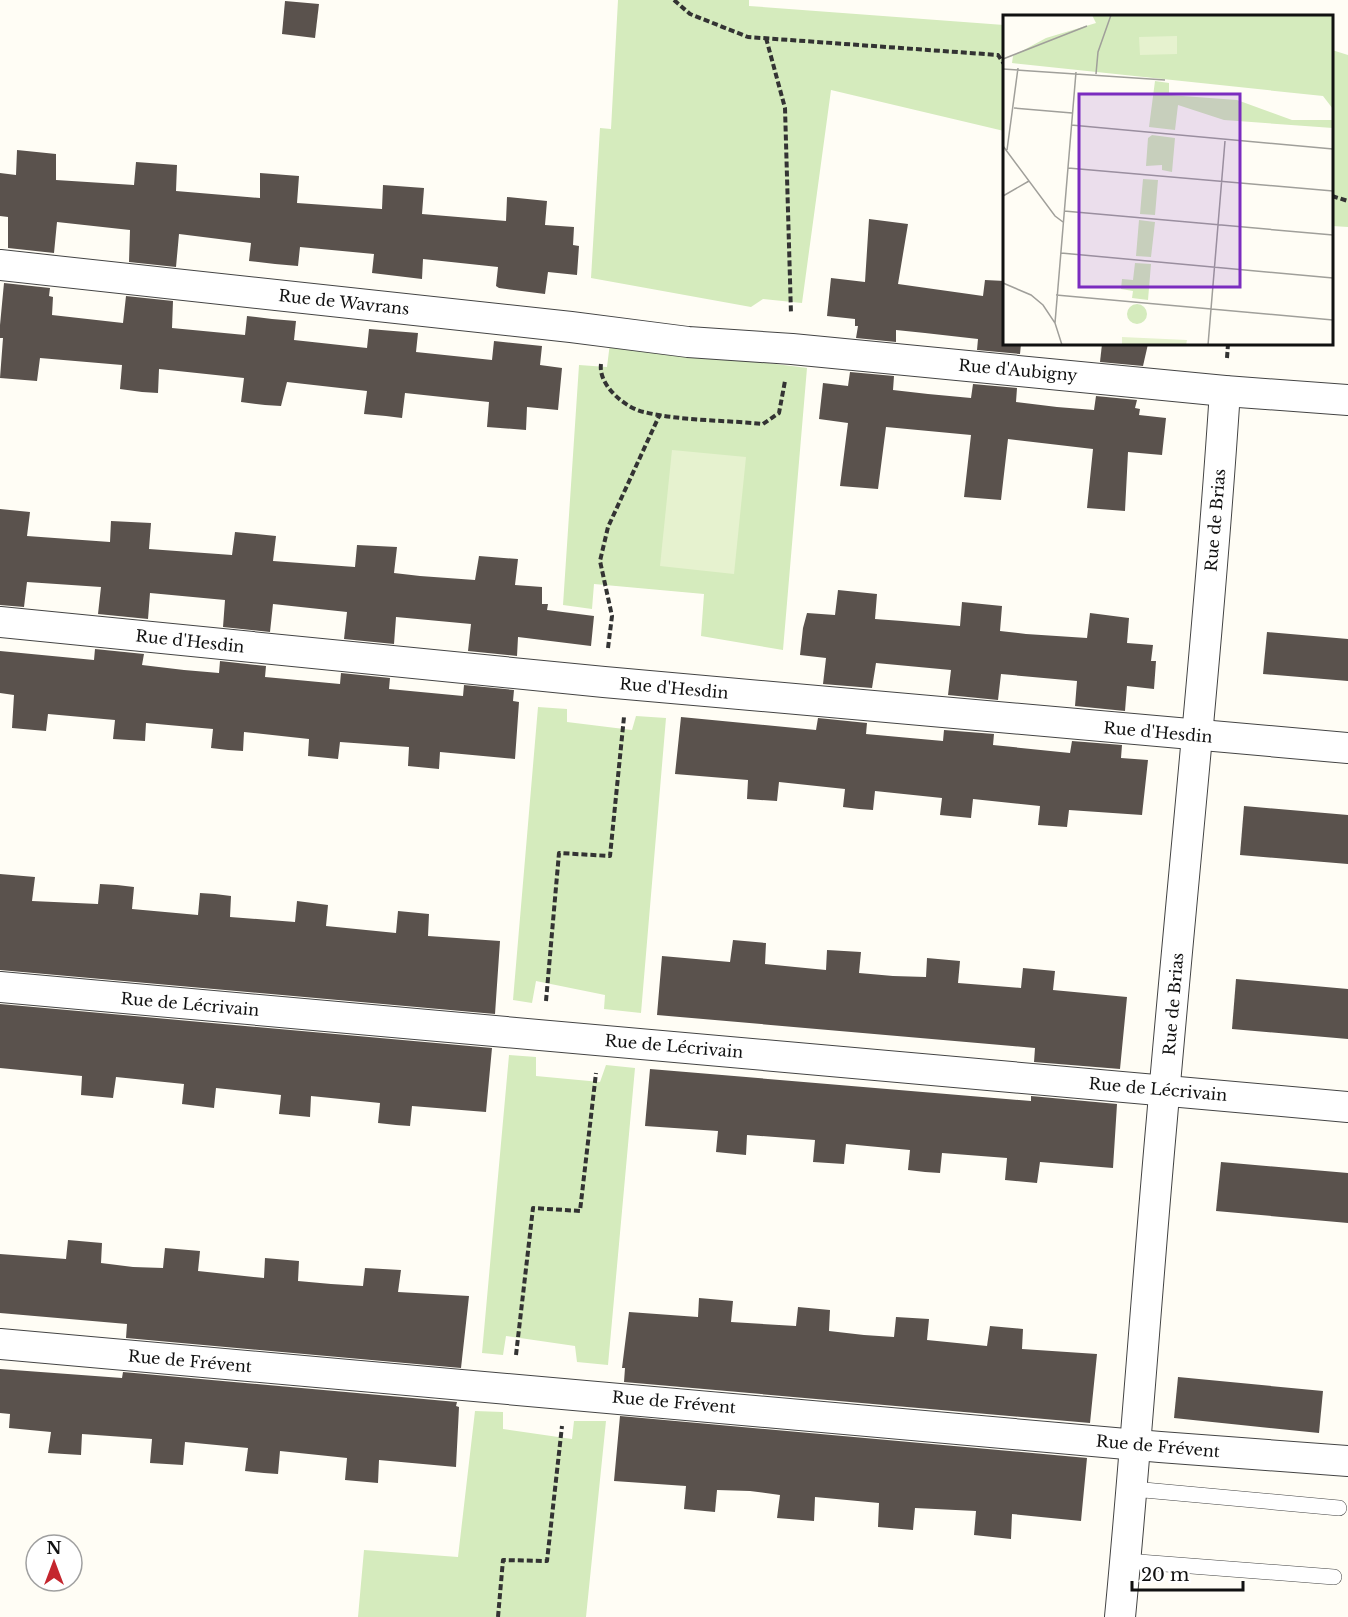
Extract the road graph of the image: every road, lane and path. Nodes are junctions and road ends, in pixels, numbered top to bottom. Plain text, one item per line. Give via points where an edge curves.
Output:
1 (674, 0) edge
2 (766, 38) junction
3 (1003, 61) edge
4 (787, 179) dead end
5 (1333, 196) edge
6 (1348, 201) edge
7 (0, 265) edge
8 (688, 342) joint
9 (1225, 391) junction
10 (1348, 400) edge
11 (660, 414) dead end
12 (0, 622) edge
13 (615, 682) junction
14 (1197, 735) junction
15 (1348, 748) edge
16 (0, 987) edge
17 (543, 1035) junction
18 (600, 1040) junction
19 (1165, 1089) junction
20 (1348, 1107) edge
21 (0, 1344) edge
22 (512, 1388) junction
23 (566, 1393) junction
24 (1137, 1444) junction
25 (1348, 1461) edge
26 (1133, 1489) junction
27 (1339, 1508) dead end
28 (1126, 1561) junction
29 (1334, 1577) dead end
30 (498, 1617) edge
31 (1120, 1617) edge

1 - 2 path via 690,14 748,37
2 - 3 path via 998,55
2 - 4 path via 785,108
5 - 6 path
7 - 8 street, Rue de Wavrans
8 - 9 street, Rue d'Aubigny
9 - 10 street, Rue d'Aubigny
9 - 14 street, Rue de Brias
11 - 13 path via 608,528 600,561 612,616
12 - 13 street, Rue d'Hesdin
13 - 14 street, Rue d'Hesdin
13 - 17 path via 610,856 559,853
14 - 15 street, Rue d'Hesdin
14 - 19 street, Rue de Brias
16 - 17 street, Rue de Lécrivain
17 - 18 street, Rue de Lécrivain
18 - 19 street, Rue de Lécrivain
18 - 22 path via 580,1211 533,1208
19 - 20 street, Rue de Lécrivain
19 - 24 street, Rue de Brias
21 - 22 street, Rue de Frévent
22 - 23 street, Rue de Frévent
23 - 24 street, Rue de Frévent
23 - 30 path via 547,1561 503,1560
24 - 25 street, Rue de Frévent
24 - 26 street, Rue de Brias
26 - 27 lane
26 - 28 street, Rue de Brias
28 - 29 lane
28 - 31 street, Rue de Brias

